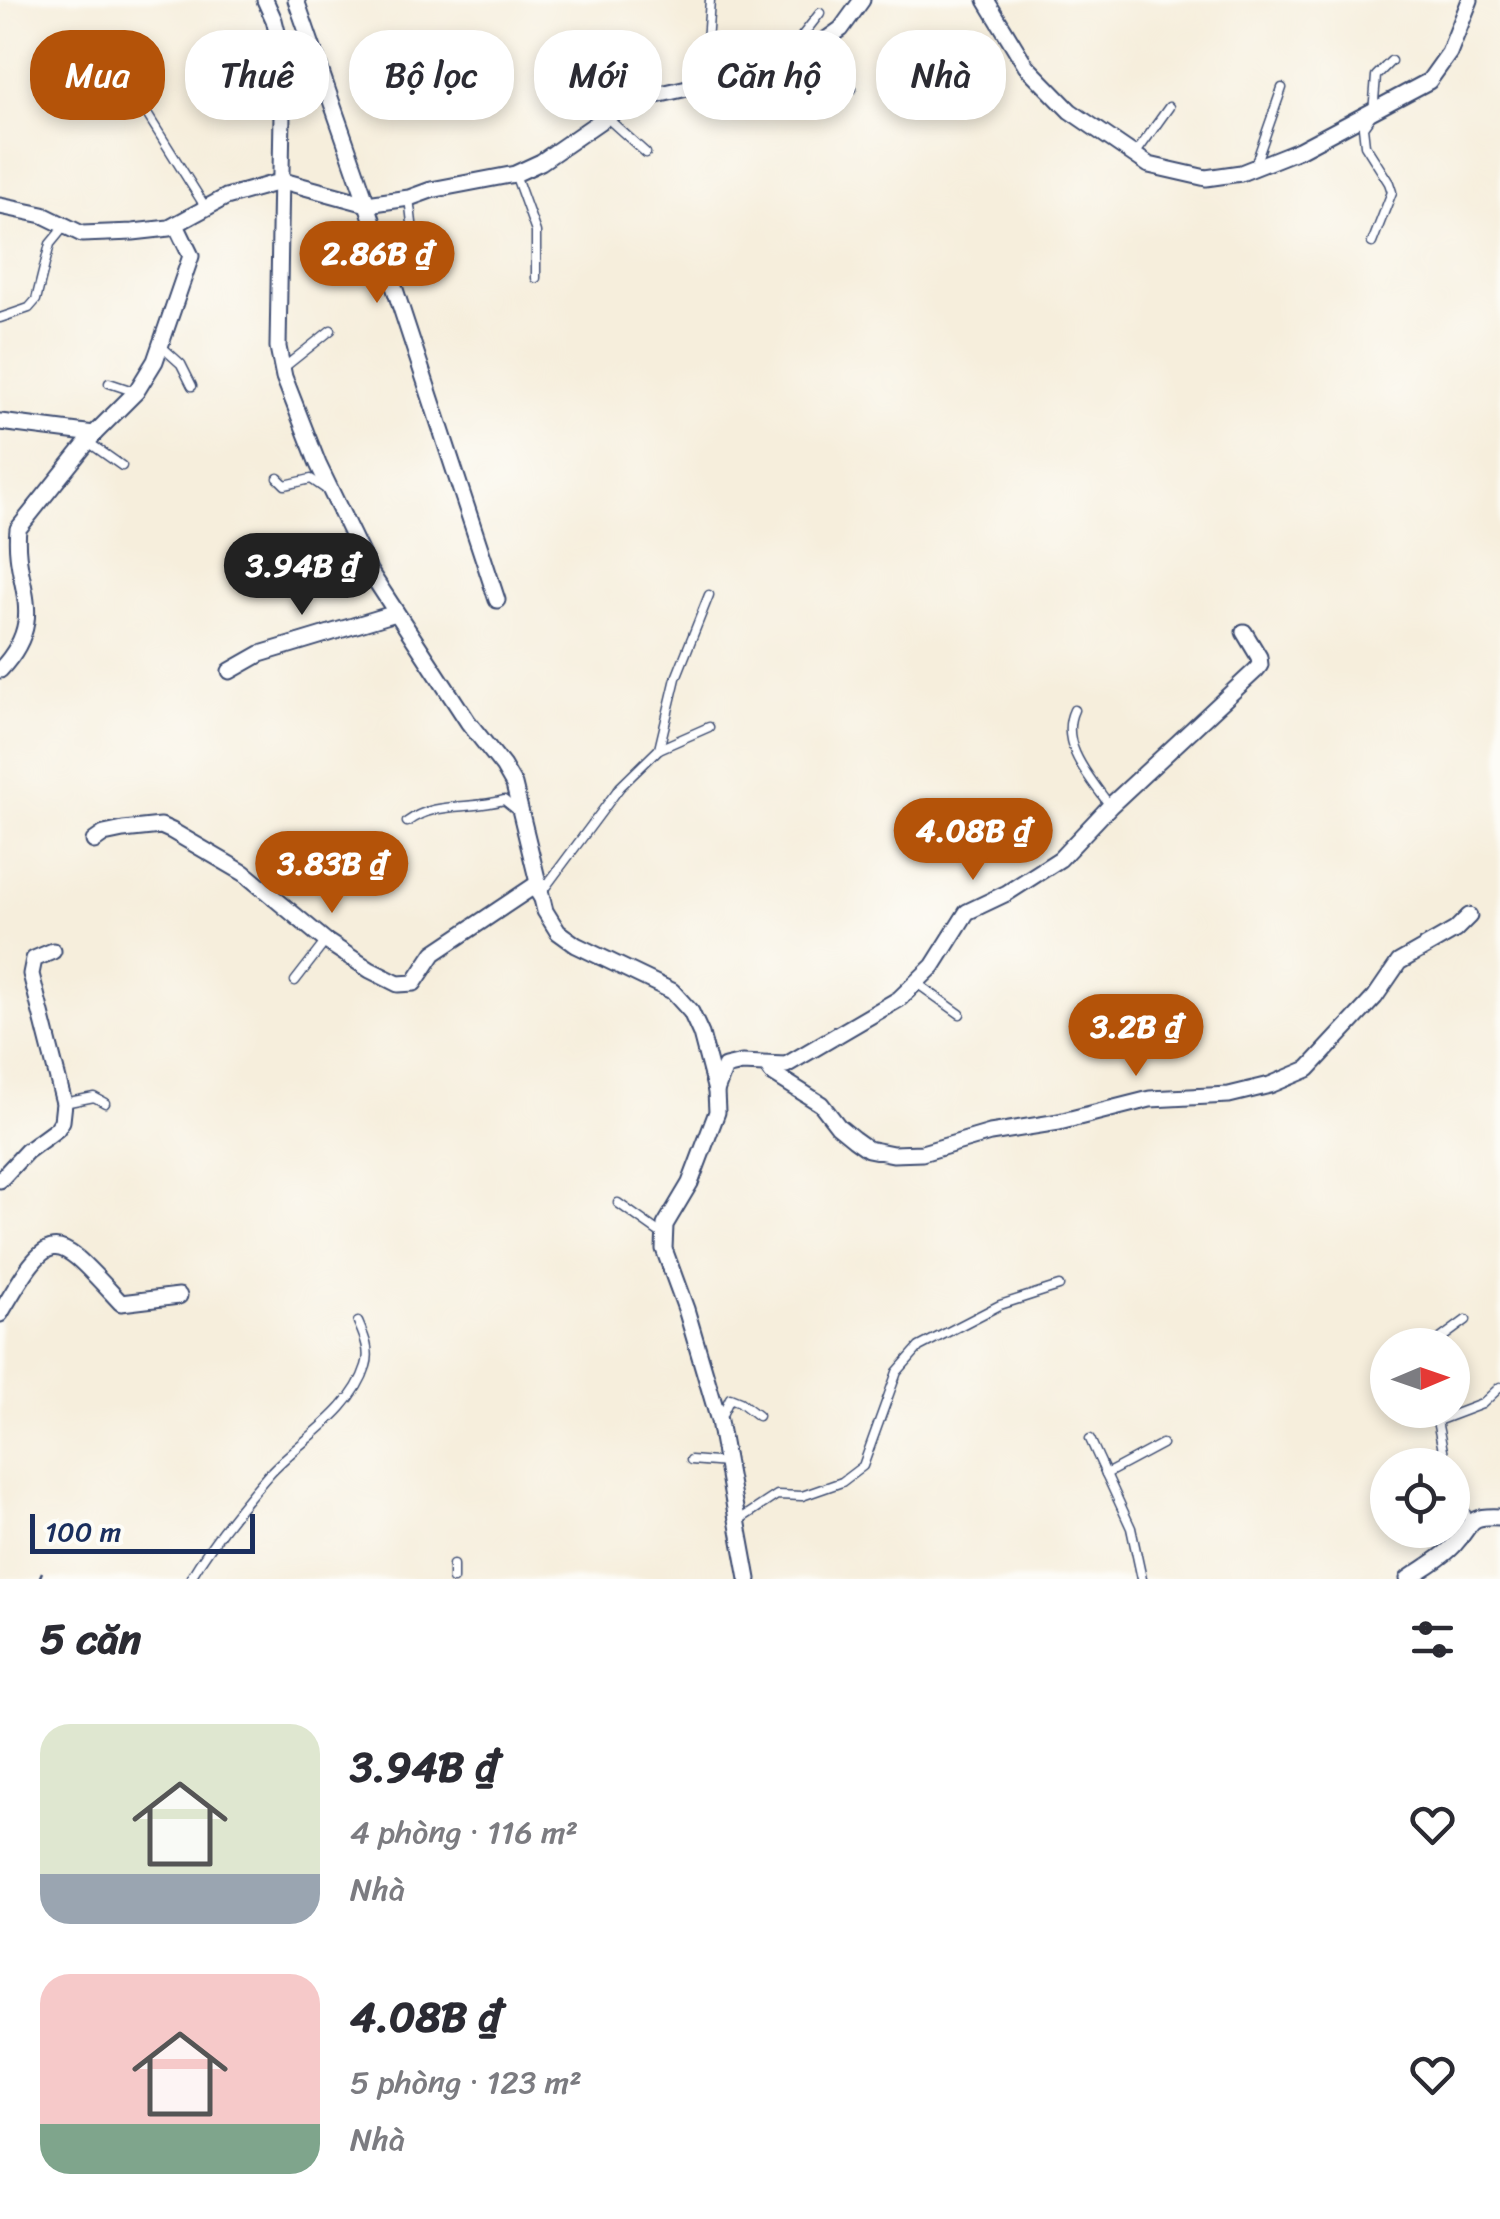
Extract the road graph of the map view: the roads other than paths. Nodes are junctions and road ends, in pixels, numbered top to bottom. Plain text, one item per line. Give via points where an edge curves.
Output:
1 (265, 0) edge
2 (296, 0) edge
3 (710, 0) edge
4 (862, 0) edge
5 (986, 0) edge
6 (1470, 0) edge
7 (820, 13) dead end
8 (708, 30) edge
9 (807, 30) edge
10 (840, 30) edge
11 (1392, 61) dead end
12 (1282, 88) dead end
13 (1169, 107) dead end
14 (1373, 113) junction
15 (151, 120) edge
16 (602, 120) edge
17 (609, 120) edge
18 (646, 153) dead end
19 (1134, 156) junction
20 (1254, 168) junction
21 (515, 174) junction
22 (283, 181) junction
23 (409, 198) junction
24 (367, 204) junction
25 (0, 206) edge
26 (206, 208) junction
27 (176, 225) junction
28 (64, 227) junction
29 (1372, 243) dead end
30 (415, 248) dead end
31 (536, 278) dead end
32 (0, 318) edge
33 (330, 330) dead end
34 (161, 346) junction
35 (282, 369) junction
36 (109, 382) dead end
37 (192, 386) dead end
38 (136, 392) junction
39 (0, 422) edge
40 (91, 438) junction
41 (122, 466) dead end
42 (278, 478) dead end
43 (331, 493) junction
44 (370, 572) junction
45 (336, 588) dead end
46 (709, 595) dead end
47 (497, 600) dead end
48 (396, 613) junction
49 (1244, 632) dead end
50 (0, 670) edge
51 (230, 672) dead end
52 (1074, 710) dead end
53 (709, 727) dead end
54 (659, 749) junction
55 (1110, 806) junction
56 (522, 814) junction
57 (406, 822) dead end
58 (94, 841) dead end
59 (542, 897) junction
60 (1469, 916) dead end
61 (326, 941) junction
62 (53, 952) dead end
63 (295, 981) dead end
64 (918, 984) junction
65 (960, 1014) dead end
66 (767, 1065) junction
67 (716, 1091) junction
68 (64, 1102) junction
69 (105, 1103) dead end
70 (0, 1180) edge
71 (618, 1203) dead end
72 (663, 1235) junction
73 (1059, 1286) dead end
74 (178, 1296) dead end
75 (0, 1314) edge
76 (1466, 1320) dead end
77 (358, 1322) dead end
78 (1455, 1328) edge
79 (1500, 1388) edge
80 (1470, 1407) edge
81 (758, 1416) dead end
82 (718, 1421) junction
83 (1090, 1439) dead end
84 (1162, 1444) dead end
85 (691, 1460) dead end
86 (727, 1464) junction
87 (1106, 1474) junction
88 (1500, 1516) edge
89 (739, 1520) junction
90 (1470, 1521) edge
91 (1450, 1548) edge
92 (453, 1565) dead end
93 (190, 1579) edge
94 (453, 1579) edge
95 (748, 1579) edge
96 (1142, 1579) edge
97 (1408, 1579) edge

1 - 22 street via 283,56
2 - 24 street
3 - 8 lane
4 - 10 street
5 - 19 street via 1026,66 1070,111
6 - 14 street via 1437,74
7 - 9 lane
11 - 14 lane via 1376,76
12 - 20 lane
13 - 19 lane
14 - 20 street
14 - 29 lane via 1363,126 1365,145 1392,192
15 - 26 lane
16 - 21 street
17 - 18 lane
19 - 20 street via 1168,172 1206,178
21 - 23 street
21 - 31 lane via 536,232
22 - 24 street
22 - 26 street
22 - 35 street
23 - 24 street
23 - 30 lane
24 - 47 street
25 - 28 street via 44,215
26 - 27 street
27 - 28 street via 96,234
27 - 34 street via 190,256
28 - 32 lane via 50,244 36,300
33 - 35 lane
34 - 37 lane
34 - 38 street
35 - 43 street
36 - 38 lane
38 - 40 street
39 - 40 street
40 - 41 lane
40 - 50 street via 18,529 27,616 22,638
42 - 43 lane via 285,486 311,479
43 - 44 street
44 - 45 lane via 358,570
44 - 48 street
46 - 54 lane via 676,678
48 - 51 street via 260,654
48 - 56 street via 503,766
49 - 55 street via 1261,662 1256,670
52 - 55 lane via 1074,751
53 - 54 lane
54 - 59 lane via 620,787
55 - 64 street via 1044,871 966,912
56 - 57 lane via 504,800 432,808
56 - 59 street
58 - 61 street via 123,830 172,830 244,872
59 - 61 street via 534,886 514,897 434,953 410,985 370,970
59 - 67 street via 548,920 566,940 682,999 701,1034
60 - 66 street via 1398,962 1375,998 1308,1069 1229,1095 1150,1099 990,1132 922,1154 893,1154 854,1140 821,1104
61 - 63 lane
62 - 68 street via 34,959 31,974
64 - 65 lane
64 - 66 street via 786,1065
66 - 67 street via 725,1067
67 - 72 street via 706,1148
68 - 69 lane via 94,1096
68 - 70 street via 57,1128
71 - 72 lane
72 - 82 street
73 - 89 lane via 1000,1304 919,1347 897,1372 863,1466 842,1482 802,1496 777,1496
74 - 75 street via 121,1302 70,1250 54,1246 30,1265
76 - 78 lane
77 - 93 lane via 368,1363 352,1395 270,1472
79 - 80 lane
81 - 82 lane via 730,1398
82 - 86 street
83 - 87 lane
84 - 87 lane
85 - 86 lane
86 - 89 street
87 - 96 lane via 1131,1528
88 - 90 street
89 - 95 street
91 - 97 street
92 - 94 lane

